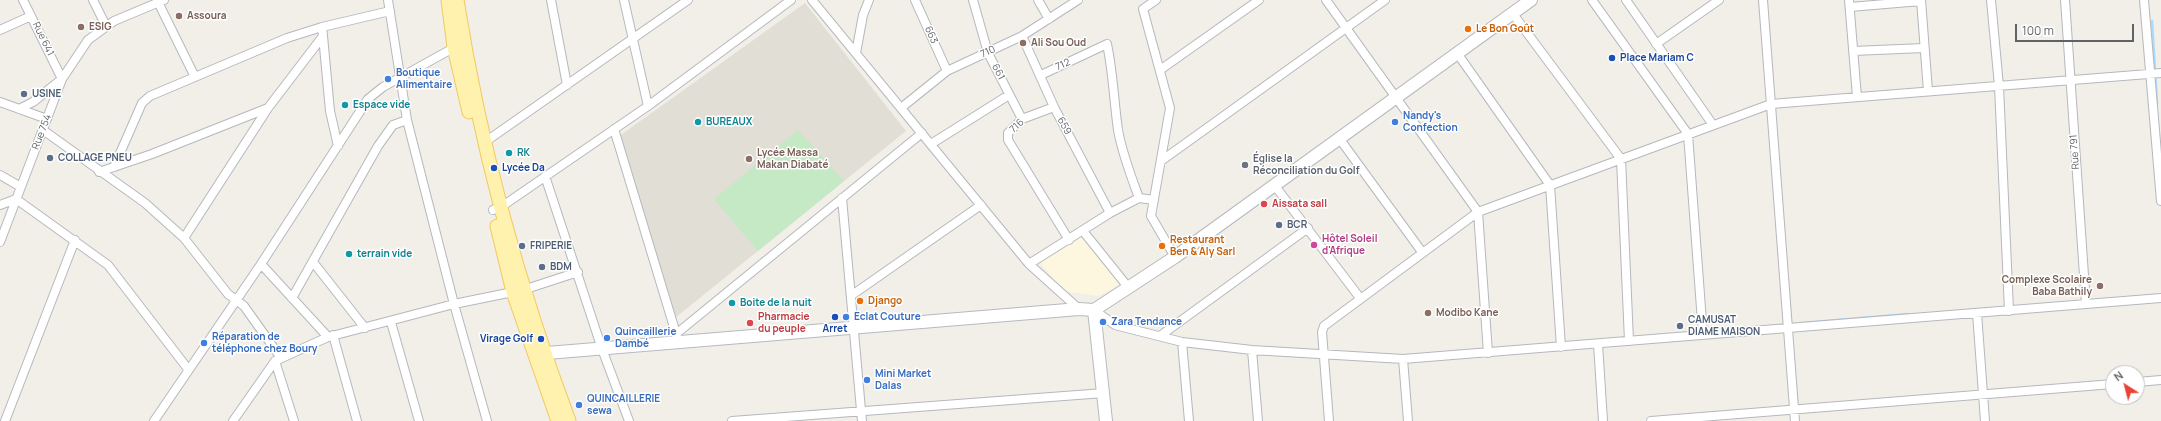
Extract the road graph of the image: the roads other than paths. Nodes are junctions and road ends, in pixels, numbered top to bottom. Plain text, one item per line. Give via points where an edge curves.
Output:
1 (23, 0) edge
2 (93, 0) edge
3 (388, 0) edge
4 (448, 0) edge
5 (457, 0) edge
6 (550, 0) edge
7 (624, 0) edge
8 (688, 0) edge
9 (791, 0) edge
10 (812, 0) edge
11 (862, 0) edge
12 (869, 0) edge
13 (915, 0) edge
14 (973, 0) edge
15 (1038, 0) edge
16 (1078, 0) edge
17 (1156, 0) edge
18 (1259, 0) edge
19 (1326, 0) edge
20 (1385, 0) edge
21 (1531, 0) edge
22 (1592, 0) edge
23 (1626, 0) edge
24 (1719, 0) edge
25 (1763, 0) edge
26 (1921, 0) edge
27 (1991, 0) edge
28 (2065, 0) edge
29 (2144, 0) edge
30 (160, 1) edge
31 (1850, 3) edge
32 (390, 11) junction
33 (1512, 14) junction
34 (863, 15) junction
35 (31, 16) junction
36 (1049, 20) junction
37 (106, 26) junction
38 (322, 27) junction
39 (1346, 28) junction
40 (0, 30) edge
41 (323, 36) junction
42 (1022, 36) junction
43 (632, 39) junction
44 (1656, 44) junction
45 (459, 46) junction
46 (1924, 48) junction
47 (1853, 51) junction
48 (856, 53) junction
49 (988, 53) junction
50 (1457, 53) junction
51 (1160, 70) junction
52 (947, 71) junction
53 (2161, 73) edge
54 (2150, 74) junction
55 (1041, 75) junction
56 (195, 77) junction
57 (401, 78) junction
58 (62, 79) junction
59 (2070, 80) junction
60 (567, 85) junction
61 (1999, 86) junction
62 (1928, 91) junction
63 (1009, 95) junction
64 (1396, 97) junction
65 (1857, 97) junction
66 (0, 102) edge
67 (1771, 104) junction
68 (648, 106) junction
69 (1054, 107) junction
70 (268, 108) junction
71 (901, 108) junction
72 (19, 109) junction
73 (47, 119) junction
74 (1022, 119) junction
75 (407, 120) junction
76 (1713, 125) junction
77 (614, 129) junction
78 (43, 130) junction
79 (922, 133) junction
80 (1688, 134) junction
81 (1339, 138) junction
82 (485, 142) junction
83 (931, 144) junction
84 (338, 146) junction
85 (1620, 159) junction
86 (1161, 161) junction
87 (114, 167) junction
88 (99, 172) junction
89 (0, 175) edge
90 (545, 176) junction
91 (1550, 185) junction
92 (1275, 186) junction
93 (21, 187) junction
94 (842, 198) junction
95 (1139, 198) junction
96 (16, 199) junction
97 (1154, 200) junction
98 (2161, 201) edge
99 (0, 205) edge
100 (981, 205) junction
101 (497, 208) junction
102 (1478, 212) junction
103 (1110, 213) junction
104 (1308, 228) junction
105 (1083, 231) junction
106 (184, 238) junction
107 (75, 240) junction
108 (1068, 240) junction
109 (0, 242) edge
110 (1422, 252) junction
111 (1175, 257) junction
112 (313, 262) junction
113 (261, 264) junction
114 (1029, 264) junction
115 (578, 272) junction
116 (1128, 287) junction
117 (518, 291) junction
118 (852, 295) junction
119 (292, 298) junction
120 (1360, 298) junction
121 (2161, 298) edge
122 (236, 300) junction
123 (454, 304) junction
124 (2086, 304) junction
125 (1079, 309) junction
126 (1094, 310) junction
127 (2009, 311) junction
128 (1977, 313) junction
129 (390, 322) junction
130 (365, 328) junction
131 (854, 328) junction
132 (1788, 328) junction
133 (1704, 335) junction
134 (330, 336) junction
135 (1160, 336) junction
136 (677, 338) junction
137 (1629, 341) junction
138 (1182, 342) junction
139 (1598, 344) junction
140 (1561, 347) junction
141 (602, 349) junction
142 (1252, 350) junction
143 (1488, 352) junction
144 (539, 354) junction
145 (1324, 354) junction
146 (278, 359) junction
147 (1403, 359) junction
148 (188, 369) junction
149 (2161, 380) edge
150 (2145, 381) edge
151 (2105, 385) edge
152 (1104, 393) junction
153 (1983, 394) junction
154 (1794, 410) junction
155 (861, 411) junction
156 (5, 421) edge
157 (154, 421) edge
158 (233, 421) edge
159 (294, 421) edge
160 (357, 421) edge
161 (419, 421) edge
162 (487, 421) edge
163 (558, 421) edge
164 (569, 421) edge
165 (629, 421) edge
166 (732, 421) edge
167 (862, 421) edge
168 (1106, 421) edge
169 (1189, 421) edge
170 (1258, 421) edge
171 (1329, 421) edge
172 (1408, 421) edge
173 (1603, 421) edge
174 (1651, 421) edge
175 (1795, 421) edge
176 (1985, 421) edge

1 - 35 street, Rue 641
2 - 37 street
3 - 32 street
4 - 45 main road
5 - 45 main road
6 - 60 street
7 - 43 street
8 - 43 street
9 - 68 street
10 - 48 street
11 - 34 street
12 - 34 street
13 - 52 street, 663
14 - 49 street, 661
15 - 36 street
16 - 36 street, 710
17 - 51 street via 1143,9
18 - 51 street
19 - 39 street
20 - 39 street
21 - 33 street
22 - 80 street
23 - 44 street
24 - 44 street
25 - 67 street
26 - 31 street
26 - 46 street
27 - 61 street
28 - 59 street, Rue 791
29 - 54 street
30 - 37 street, Rue 754
30 - 56 street
31 - 47 street
32 - 38 street
32 - 57 street
33 - 50 street
33 - 85 street
34 - 48 street
35 - 40 street
35 - 58 street, Rue 641
36 - 42 street, 710
37 - 58 street, Rue 754 via 88,40
38 - 41 street
38 - 56 street via 287,38
39 - 64 street
39 - 86 street
41 - 70 street
41 - 84 street via 330,111
42 - 49 street, 710
42 - 55 street, 659
43 - 60 street
43 - 68 street
44 - 76 street
45 - 57 street
45 - 82 main road
45 - 101 main road
46 - 47 street
46 - 62 street
47 - 65 street
48 - 71 street
49 - 52 street, 710
49 - 63 street, 661
50 - 64 street
50 - 91 street
51 - 86 street via 1170,108
52 - 71 street, 710
53 - 54 street
54 - 59 street
54 - 98 street
55 - 69 street, 659
55 - 95 street, 712 via 1107,44 1119,133
56 - 87 street via 150,96 142,103
57 - 75 street
57 - 84 street via 383,87 368,99
58 - 72 street via 33,102
58 - 73 street, Rue 754
59 - 61 street
59 - 124 street, Rue 791
60 - 82 street
61 - 62 street
61 - 127 street
62 - 65 street
63 - 74 street, 661
63 - 83 street
64 - 81 street
64 - 102 street
65 - 67 street
66 - 72 street
67 - 76 street
67 - 132 street
68 - 77 street
69 - 74 street, 716
69 - 103 street, 659
70 - 87 street
70 - 106 street
71 - 79 street
72 - 73 street
73 - 78 street, Rue 754
74 - 108 street, 716 via 1008,133 1008,140
75 - 112 street via 392,125 378,146
75 - 123 street
76 - 80 street
77 - 90 street
77 - 136 street
78 - 88 street
78 - 93 street, Rue 754
79 - 83 street
79 - 94 street
80 - 85 street
80 - 133 street
81 - 92 street
81 - 110 street
82 - 101 main road
83 - 100 street
84 - 113 street
85 - 91 street
85 - 137 street
86 - 97 street
87 - 88 street
88 - 106 street via 145,203
89 - 93 street
90 - 101 street
90 - 115 street
91 - 102 street
91 - 140 street
92 - 104 street
92 - 111 street
93 - 96 street, Rue 754
94 - 118 street
94 - 136 street
95 - 97 street
95 - 103 street
96 - 99 street
96 - 107 street
96 - 109 street, Rue 754
97 - 111 street via 1151,216
100 - 114 street
100 - 118 street
101 - 117 main road
102 - 110 street
102 - 143 street
103 - 105 street
104 - 120 street
104 - 135 street
105 - 108 street
105 - 116 street
106 - 122 street via 228,294
107 - 148 street via 108,265
107 - 156 street
108 - 114 street
110 - 120 street
111 - 116 street
112 - 119 street
112 - 130 street
113 - 119 street
113 - 122 street
114 - 125 street
115 - 117 street
115 - 141 street
116 - 126 street
117 - 123 street
117 - 144 main road
118 - 131 street
119 - 134 street
120 - 145 street via 1324,326
121 - 124 street
122 - 146 street via 244,306
122 - 148 street
123 - 129 street
123 - 162 street
124 - 127 street
125 - 126 street
125 - 131 street
126 - 135 street via 1115,325
126 - 152 street
127 - 128 street
128 - 132 street
128 - 153 street
129 - 130 street
129 - 161 street
130 - 134 street
131 - 136 street
131 - 155 street
132 - 133 street
132 - 154 street
133 - 137 street
134 - 146 street
134 - 160 street
135 - 138 street
136 - 141 street
137 - 139 street
138 - 142 street
138 - 169 street
139 - 140 street
139 - 173 street
140 - 143 street
141 - 144 street
141 - 165 street
142 - 145 street
142 - 170 street
143 - 147 street
144 - 163 main road
144 - 164 main road
145 - 147 street
145 - 171 street
146 - 158 street
146 - 159 street
147 - 172 street
148 - 157 street
149 - 150 street
151 - 153 street
152 - 155 street
152 - 168 street
153 - 154 street
153 - 176 street
154 - 174 street
154 - 175 street
155 - 166 street
155 - 167 street

